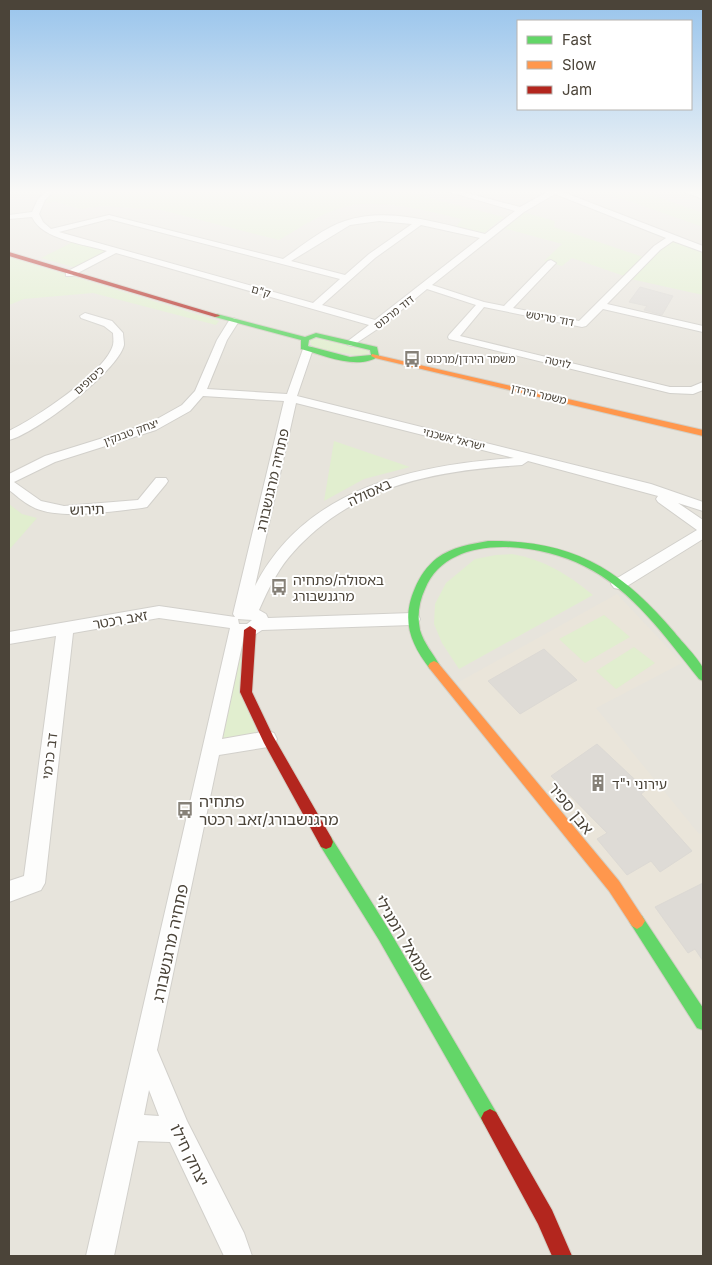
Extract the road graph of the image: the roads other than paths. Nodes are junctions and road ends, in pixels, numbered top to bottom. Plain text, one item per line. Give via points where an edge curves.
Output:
1 (116, 250) joint
2 (237, 250) edge
3 (304, 250) edge
4 (380, 250) edge
5 (472, 250) edge
6 (655, 250) edge
7 (9, 254) edge
8 (284, 262) junction
9 (551, 263) dead end
10 (69, 274) junction
11 (346, 278) junction
12 (427, 286) junction
13 (482, 304) junction
14 (599, 305) junction
15 (315, 306) junction
16 (505, 310) junction
17 (85, 316) dead end
18 (234, 321) junction
19 (378, 324) junction
20 (703, 329) edge
21 (352, 343) junction
22 (307, 344) junction
23 (375, 356) junction
24 (703, 385) edge
25 (200, 392) junction
26 (291, 398) junction
27 (703, 433) edge
28 (9, 436) edge
29 (467, 442) junction
30 (540, 460) junction
31 (450, 468) junction
32 (9, 479) edge
33 (161, 481) dead end
34 (9, 484) edge
35 (646, 487) junction
36 (703, 507) edge
37 (703, 527) edge
38 (703, 534) edge
39 (619, 584) junction
40 (412, 619) junction
41 (245, 622) junction
42 (65, 629) junction
43 (9, 638) edge
44 (703, 676) edge
45 (268, 739) junction
46 (212, 748) junction
47 (9, 891) edge
48 (703, 1022) edge
49 (146, 1052) junction
50 (129, 1127) junction
51 (178, 1130) junction
52 (100, 1256) edge
53 (238, 1256) edge
54 (562, 1256) edge

1 - 10 street
1 - 15 street, ק"ם
2 - 8 street
3 - 8 street
4 - 11 street
5 - 12 street, דוד מרכוס
6 - 14 street, דוד טריטש
7 - 10 street
8 - 11 street
9 - 16 street
10 - 18 street
11 - 15 street
12 - 13 street, דוד טריטש
12 - 19 street, דוד מרכוס
13 - 16 street, דוד טריטש
13 - 24 street, לויטה via 453,337 670,390 693,391
14 - 16 street, דוד טריטש via 582,324
14 - 20 street
15 - 19 street, ק"ם
17 - 28 street, כיסופים via 111,325 118,333 120,343 113,357 64,402
18 - 22 street
18 - 25 street, יצחק טבנקין via 222,340
19 - 21 street, דוד מרכוס
21 - 22 street via 316,335
21 - 23 street via 374,348
22 - 23 street via 356,360
22 - 26 street, פתחיה מרגנשבורג
23 - 27 street, משמר הירדן
25 - 26 street, ישראל אשכנזי
25 - 32 street, יצחק טבנקין via 186,408 152,426 50,459
26 - 29 street, ישראל אשכנזי
26 - 41 street, פתחיה מרגנשבורג
29 - 30 street, ישראל אשכנזי
29 - 31 street via 460,460
30 - 31 street, באסולה
30 - 35 street, ישראל אשכנזי
31 - 41 street, באסולה via 393,480 318,518 280,559 259,589
33 - 34 street, תירוש via 142,504 64,510 37,504
35 - 36 street, ישראל אשכנזי
35 - 37 street
38 - 39 street
39 - 40 street via 589,564 557,553 494,542 470,547 439,561 424,575 414,595
39 - 44 street via 643,606
40 - 41 street, זאב רכטר
40 - 48 street, אבן ספיר via 425,653 614,886
41 - 42 street, זאב רכטר via 159,612
41 - 45 street, שמואל רומנילי via 246,692
41 - 46 street, פתחיה מרגנשבורג
42 - 43 street, זאב רכטר
42 - 47 street, דב כרמי via 34,883
45 - 46 street
45 - 54 street, שמואל רומנילי via 311,819 464,1071 545,1217
46 - 49 street, פתחיה מרגנשבורג
49 - 50 street, פתחיה מרגנשבורג
49 - 51 street, יצחק חילו
50 - 51 street
50 - 52 street, פתחיה מרגנשבורג
51 - 53 street, יצחק חילו

